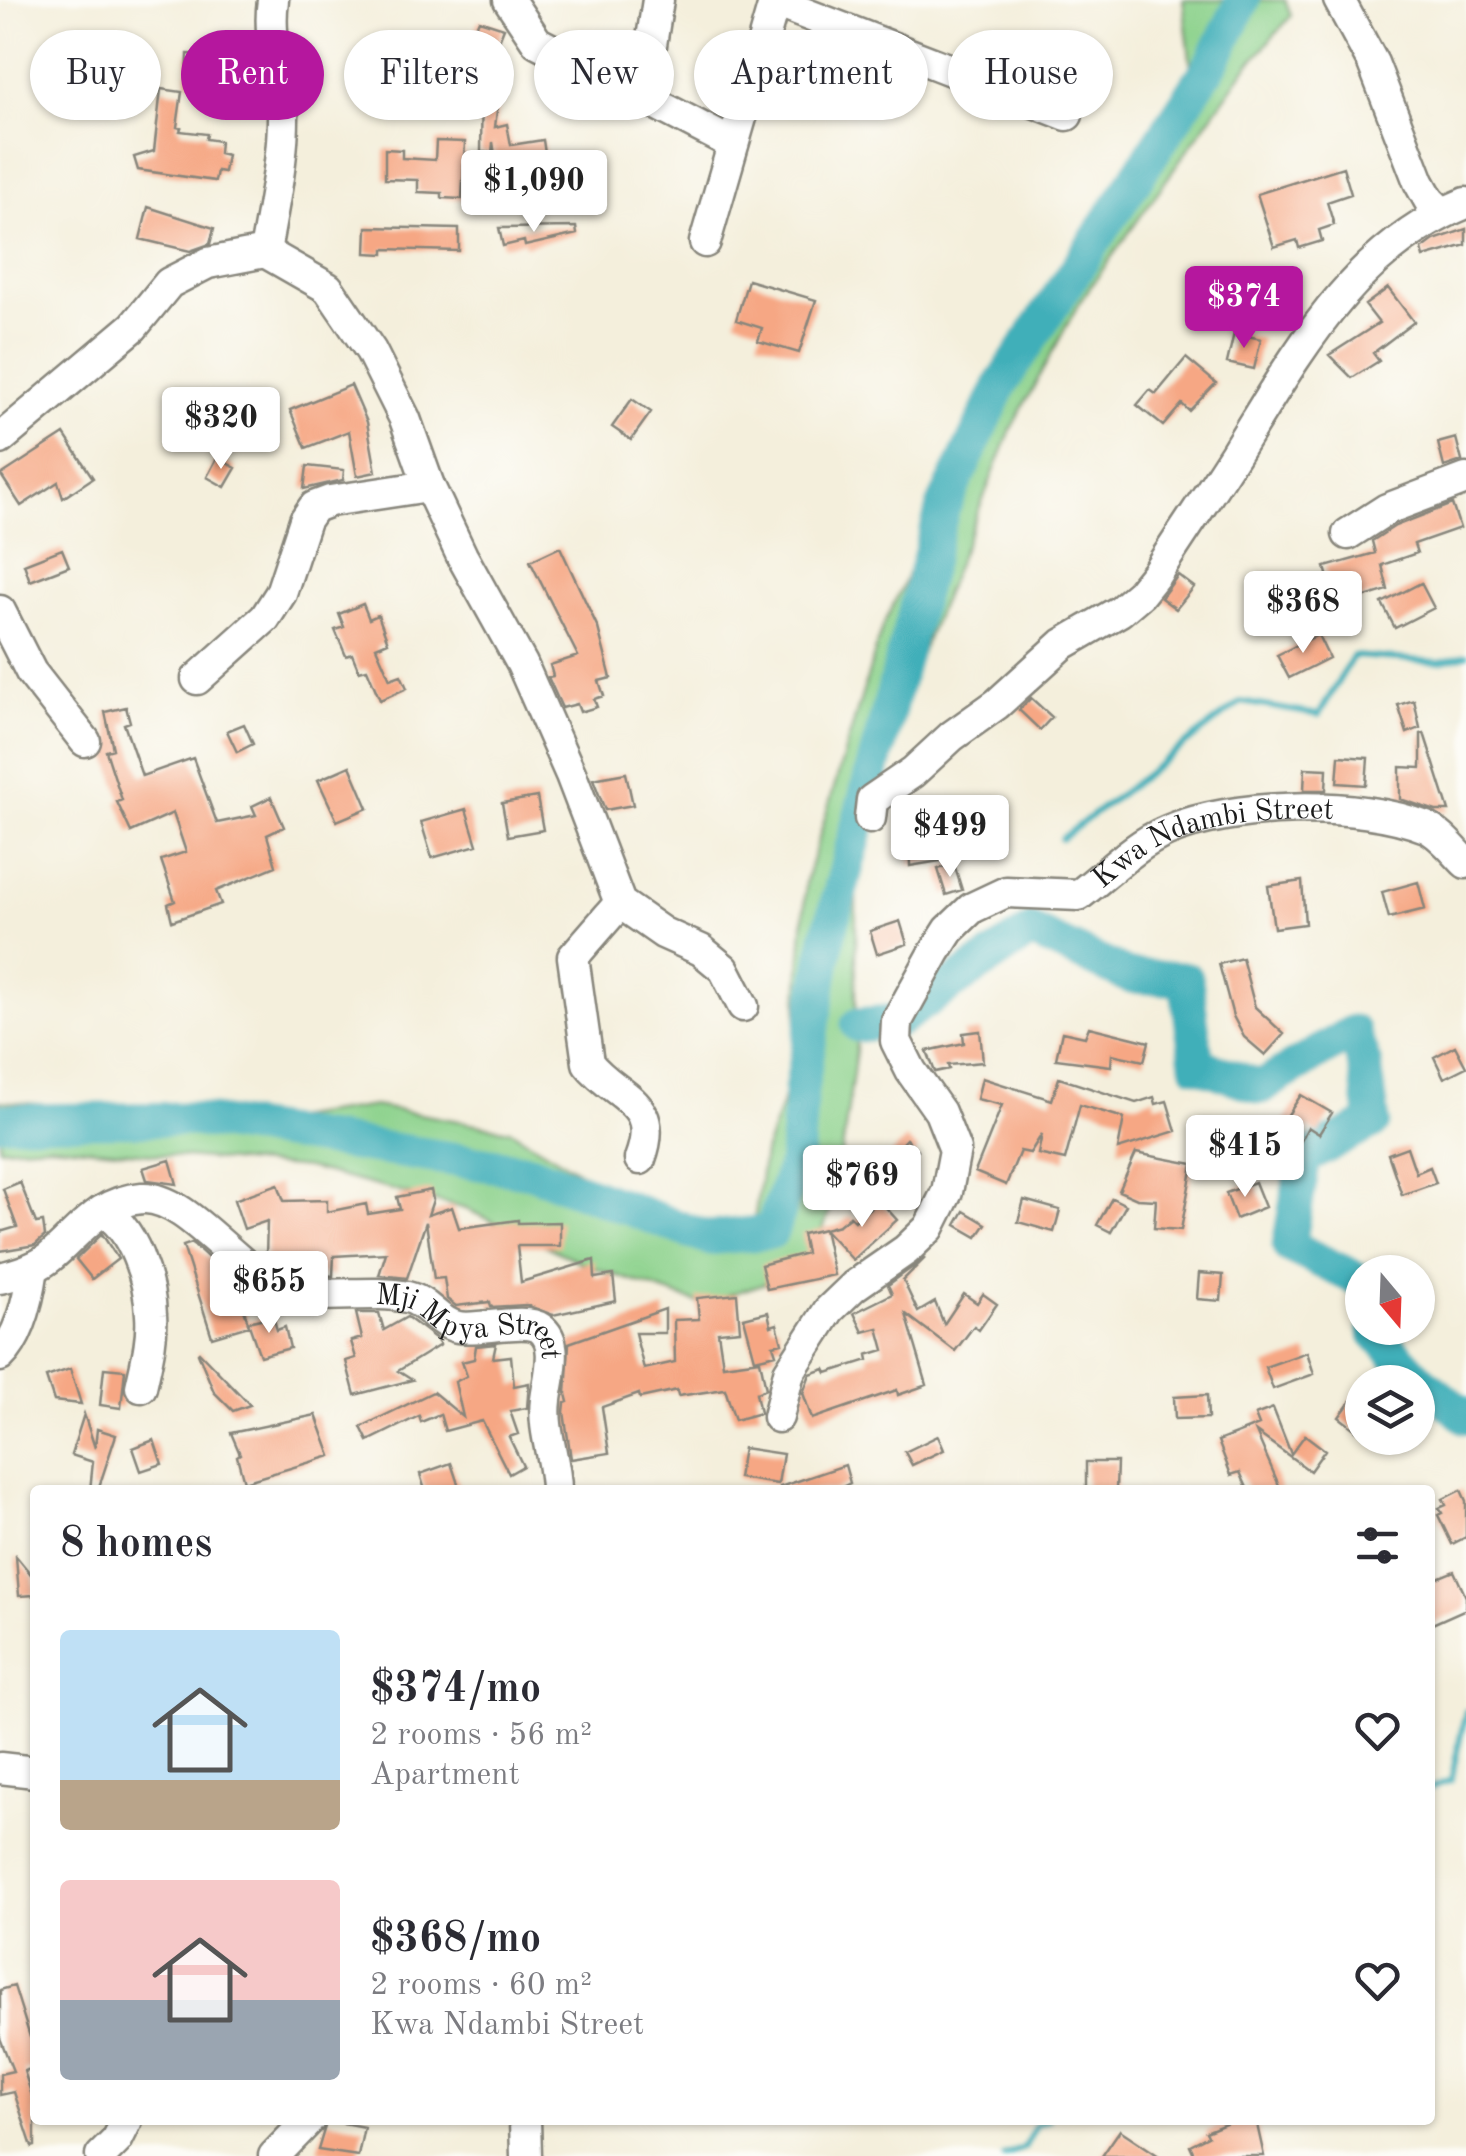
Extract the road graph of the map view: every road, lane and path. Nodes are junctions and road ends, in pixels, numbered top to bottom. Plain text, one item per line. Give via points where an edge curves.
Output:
1 (273, 0) edge
2 (509, 0) edge
3 (658, 0) edge
4 (1339, 0) edge
5 (775, 1) edge
6 (653, 30) edge
7 (534, 38) edge
8 (948, 69) edge
9 (674, 112) edge
10 (734, 144) junction
11 (1454, 208) edge
12 (705, 242) dead end
13 (265, 252) junction
14 (0, 439) edge
15 (1466, 479) edge
16 (429, 486) junction
17 (1348, 534) dead end
18 (0, 612) edge
19 (197, 679) dead end
20 (85, 742) dead end
21 (870, 818) dead end
22 (1466, 863) edge
23 (620, 904) junction
24 (744, 1006) dead end
25 (640, 1159) dead end
26 (102, 1211) junction
27 (33, 1268) junction
28 (0, 1278) edge
29 (0, 1356) edge
30 (141, 1386) dead end
31 (778, 1417) dead end
32 (555, 1485) edge
33 (0, 1768) edge
34 (30, 1771) edge
35 (125, 2125) edge
36 (305, 2125) edge
37 (525, 2125) edge
38 (101, 2156) edge
39 (274, 2156) edge
40 (526, 2156) edge

1 - 13 street via 283,130
2 - 7 street
3 - 6 street
4 - 11 street via 1373,63 1418,182 1429,200
5 - 8 street
5 - 10 street
9 - 10 street
10 - 12 street
11 - 21 street via 1398,241 1328,308 1140,594 1063,644 998,704 872,800
13 - 14 street via 208,263 169,283 133,327
13 - 16 street via 328,288 348,315 405,419
15 - 17 street via 1388,509
16 - 19 street via 314,507 265,618
16 - 23 street via 522,664
18 - 20 street via 32,672
22 - 31 street, Kwa Ndambi Street via 1429,828 1389,817 1268,808 1167,831 1079,895 1006,892 972,908 950,930 897,1021 896,1041 955,1150 948,1192 929,1228 830,1310 788,1372
23 - 24 street via 701,950 724,969
23 - 25 street via 573,957 588,1063 635,1104 647,1138
26 - 27 street, Mji Mpya Street
26 - 30 street via 129,1238 148,1296 152,1315
26 - 32 street, Mji Mpya Street via 159,1198 280,1287 316,1295 408,1297 455,1326 542,1328 552,1358 545,1425
27 - 28 street, Mji Mpya Street
27 - 29 street via 24,1309
33 - 34 street
35 - 38 street
36 - 39 street
37 - 40 street

